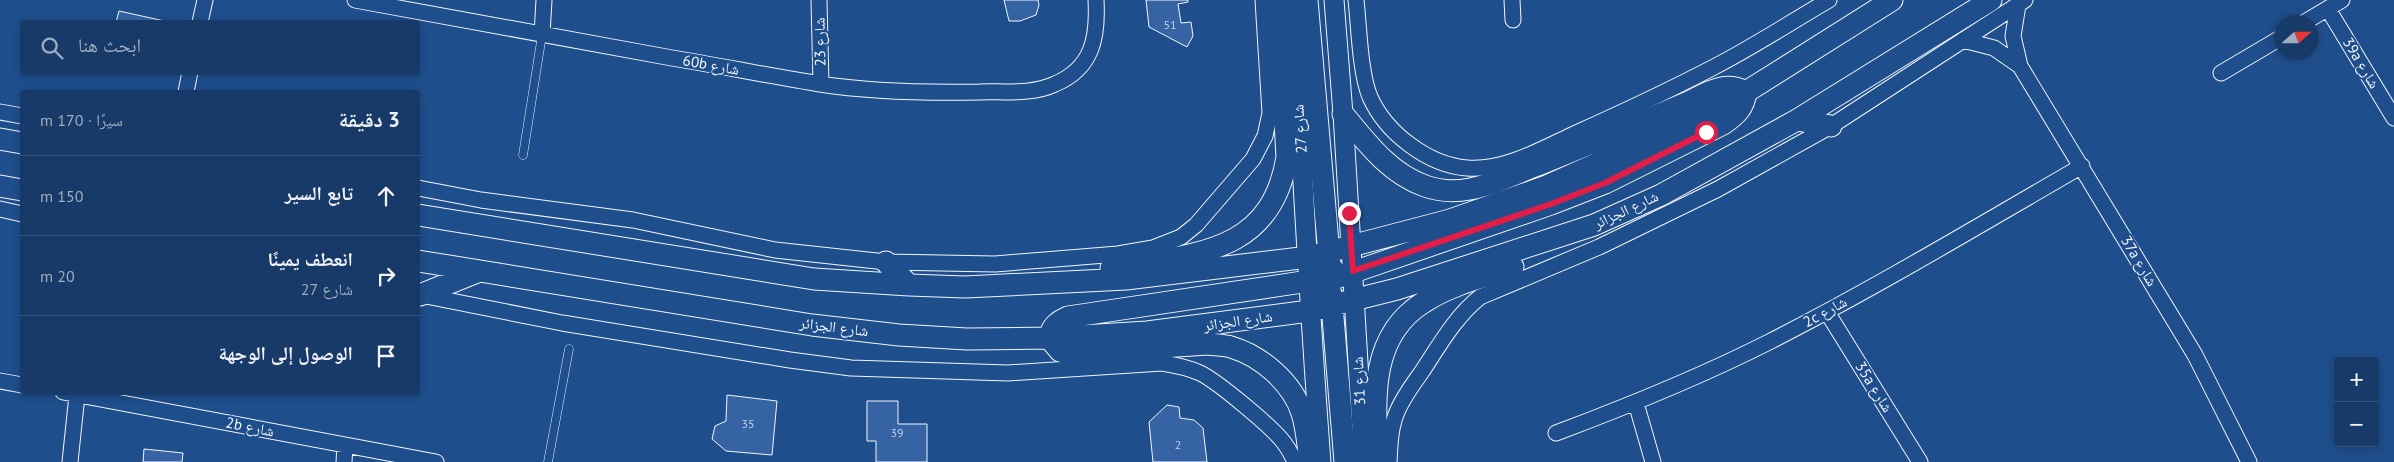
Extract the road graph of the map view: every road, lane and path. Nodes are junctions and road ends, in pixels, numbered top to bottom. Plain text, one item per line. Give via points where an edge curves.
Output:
1 (205, 0) edge
2 (355, 0) edge
3 (544, 0) edge
4 (819, 0) edge
5 (1096, 0) edge
6 (1263, 0) edge
7 (1278, 0) edge
8 (1292, 0) edge
9 (1307, 0) edge
10 (1334, 0) edge
11 (1356, 0) edge
12 (1512, 0) edge
13 (1828, 0) edge
14 (1892, 0) edge
15 (1992, 0) edge
16 (2342, 0) edge
17 (2022, 2) edge
18 (2328, 9) junction
19 (2317, 15) edge
20 (200, 20) edge
21 (1513, 20) dead end
22 (542, 35) junction
23 (1964, 40) junction
24 (2274, 42) edge
25 (2020, 66) junction
26 (2222, 73) dead end
27 (189, 75) edge
28 (821, 84) junction
29 (186, 90) edge
30 (1746, 92) junction
31 (0, 112) edge
32 (1343, 114) junction
33 (20, 116) edge
34 (2394, 118) edge
35 (1797, 120) junction
36 (1831, 126) junction
37 (0, 139) edge
38 (20, 143) edge
39 (523, 155) dead end
40 (2082, 166) junction
41 (0, 186) edge
42 (420, 188) edge
43 (20, 190) edge
44 (0, 209) edge
45 (20, 214) edge
46 (420, 215) edge
47 (1574, 234) junction
48 (1351, 248) junction
49 (420, 261) edge
50 (886, 262) junction
51 (1327, 271) junction
52 (477, 272) junction
53 (1050, 284) junction
54 (909, 285) junction
55 (420, 294) edge
56 (420, 294) edge
57 (1354, 300) junction
58 (1332, 306) junction
59 (1309, 312) junction
60 (1827, 312) junction
61 (1049, 338) junction
62 (569, 349) dead end
63 (0, 381) edge
64 (20, 385) edge
65 (70, 395) edge
66 (75, 395) edge
67 (1636, 403) junction
68 (1556, 432) dead end
69 (345, 445) junction
70 (70, 462) edge
71 (344, 462) edge
72 (436, 462) edge
73 (548, 462) edge
74 (1294, 462) edge
75 (1310, 462) edge
76 (1321, 462) edge
77 (1345, 462) edge
78 (1364, 462) edge
79 (1378, 462) edge
80 (1389, 462) edge
81 (1653, 462) edge
82 (1920, 462) edge
83 (2249, 462) edge

1 - 20 street
2 - 22 street, 60b شارع
3 - 22 street
4 - 28 street, شارع 23
5 - 28 street, 60b شارع via 1096,36 1090,54 1068,77 1054,85 1014,91 918,92
6 - 50 street via 1270,113 1267,131 1253,159 1189,232 1153,248 1118,254 995,264
7 - 53 main road via 1287,157 1282,183 1267,213 1253,228 1224,246 1088,272
8 - 51 street, شارع 27
9 - 51 main road
10 - 32 street
11 - 13 street via 1366,79 1370,96 1379,112 1406,143 1451,166 1468,168 1494,166 1526,156 1621,113 1715,66
12 - 21 street
14 - 30 main road
15 - 35 main road, شارع الجزائر
16 - 18 street
17 - 23 street
17 - 25 street, 37a شارع via 2013,36
18 - 19 street
18 - 34 street, 39a شارع
22 - 28 street, 60b شارع
22 - 39 lane
23 - 25 street, 37a شارع via 1994,48
23 - 36 street
24 - 26 street
25 - 40 street, 37a شارع
27 - 29 street
30 - 32 main road via 1735,86 1707,92 1584,146 1470,190 1447,191 1424,186 1396,171 1379,157
30 - 48 main road via 1544,186 1450,220
30 - 51 main road via 1744,104 1723,124 1605,183 1499,224
31 - 33 street
32 - 48 street
35 - 36 main road
35 - 47 main road, شارع الجزائر via 1661,195
36 - 80 street via 1665,216 1480,297 1468,306 1396,413
37 - 38 main road
40 - 60 street, 2c شارع
40 - 83 street, 37a شارع via 2195,355
41 - 43 main road
42 - 50 street via 481,200 633,220 767,249
44 - 45 street
46 - 54 main road via 814,279
47 - 57 main road, شارع الجزائر
47 - 79 main road via 1534,260 1444,291 1411,311 1397,326 1384,349 1375,389
48 - 51 main road
49 - 52 main road, شارع الجزائر
50 - 54 main road
51 - 53 main road
51 - 57 main road
51 - 58 main road
51 - 59 main road
51 - 61 main road via 1076,315 1058,321
52 - 55 main road
52 - 61 main road, شارع الجزائر via 899,335
53 - 54 main road
56 - 74 street via 562,323 851,368 1008,373 1162,364 1184,367 1209,379 1273,431 1290,450
57 - 58 main road, شارع الجزائر
57 - 78 street, شارع 31
58 - 59 main road, شارع الجزائر
58 - 77 main road
59 - 61 main road, شارع الجزائر via 1147,332
59 - 76 street
60 - 67 street, 2c شارع via 1716,368
60 - 82 street, 35a شارع
61 - 75 main road via 1060,350 1068,353 1208,344 1244,352 1264,364 1294,396 1302,412
62 - 73 lane
63 - 64 street
65 - 70 street
66 - 69 street, 2b شارع
67 - 68 street, 2c شارع
67 - 81 street
69 - 71 street
69 - 72 street, 2b شارع

